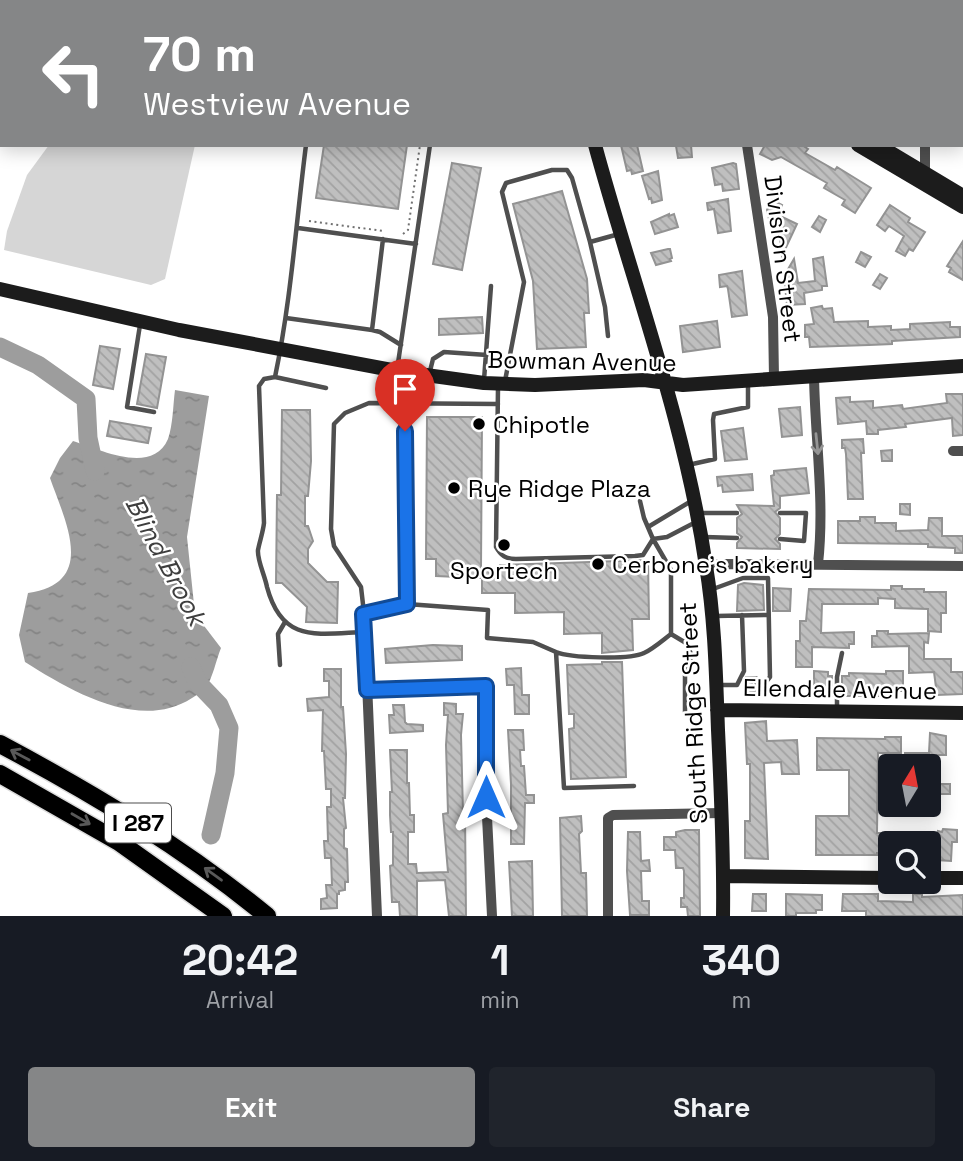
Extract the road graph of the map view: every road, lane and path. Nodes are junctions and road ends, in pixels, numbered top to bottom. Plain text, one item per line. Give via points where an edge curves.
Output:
1 (306, 147) edge
2 (420, 147) edge
3 (430, 147) edge
4 (596, 147) edge
5 (747, 147) edge
6 (925, 147) edge
7 (874, 149) edge
8 (924, 179) junction
9 (963, 196) edge
10 (963, 207) edge
11 (304, 220) dead end
12 (298, 228) junction
13 (389, 232) dead end
14 (402, 234) dead end
15 (619, 234) junction
16 (383, 239) junction
17 (590, 242) junction
18 (416, 244) junction
19 (491, 286) dead end
20 (0, 289) edge
21 (286, 318) junction
22 (141, 321) junction
23 (372, 330) junction
24 (608, 336) dead end
25 (401, 345) junction
26 (281, 349) junction
27 (487, 355) junction
28 (963, 366) edge
29 (395, 370) junction
30 (414, 372) junction
31 (430, 374) junction
32 (814, 376) junction
33 (275, 377) junction
34 (774, 378) junction
35 (747, 380) junction
36 (664, 383) junction
37 (495, 384) junction
38 (326, 388) dead end
39 (398, 401) junction
40 (498, 404) junction
41 (154, 412) dead end
42 (687, 465) junction
43 (640, 501) dead end
44 (696, 511) junction
45 (737, 513) dead end
46 (780, 513) dead end
47 (648, 527) junction
48 (701, 537) junction
49 (737, 538) dead end
50 (780, 539) dead end
51 (653, 540) junction
52 (818, 564) junction
53 (706, 566) junction
54 (963, 566) edge
55 (709, 590) junction
56 (407, 604) junction
57 (363, 614) junction
58 (742, 615) junction
59 (768, 615) junction
60 (712, 617) junction
61 (285, 622) junction
62 (364, 632) junction
63 (671, 634) junction
64 (556, 652) junction
65 (842, 653) dead end
66 (280, 665) dead end
67 (716, 685) junction
68 (737, 685) junction
69 (745, 685) dead end
70 (755, 685) dead end
71 (367, 690) junction
72 (717, 710) junction
73 (685, 712) dead end
74 (837, 712) junction
75 (963, 713) edge
76 (0, 744) edge
77 (0, 774) edge
78 (634, 786) dead end
79 (722, 813) junction
80 (724, 876) junction
81 (878, 878) edge
82 (941, 878) edge
83 (963, 878) edge
84 (223, 916) edge
85 (267, 916) edge
86 (377, 916) edge
87 (492, 916) edge
88 (608, 916) edge
89 (723, 916) edge

1 - 12 lane
2 - 14 path via 408,230
3 - 18 lane
4 - 15 street, South Ridge Street
5 - 34 street, Division Street via 773,317
6 - 8 street
7 - 8 street
8 - 9 street
8 - 10 street
11 - 13 path
12 - 16 lane
12 - 21 lane
15 - 17 lane
15 - 36 street, South Ridge Street
16 - 18 lane
16 - 23 lane
17 - 24 lane
17 - 37 lane via 567,170 506,183 502,192 524,282
18 - 25 lane
19 - 27 lane
20 - 22 street, Bowman Avenue
21 - 23 lane
21 - 26 lane
22 - 26 street, Bowman Avenue
22 - 41 lane via 127,407
23 - 25 lane
25 - 29 lane
26 - 29 street, Bowman Avenue
26 - 33 lane
27 - 31 lane via 444,352 433,359
27 - 37 lane
28 - 32 street, Bowman Avenue
29 - 30 street, Bowman Avenue
29 - 39 lane via 391,391
30 - 31 street, Bowman Avenue
30 - 39 lane via 409,392
31 - 37 street, Bowman Avenue
32 - 34 street, Bowman Avenue
32 -> 52 street via 822,510
33 - 38 lane
33 - 61 lane via 264,379 259,386 264,523 258,551 271,600
34 - 35 street, Bowman Avenue
35 - 36 street, Bowman Avenue
35 - 42 lane via 748,407 714,415 715,459
36 - 37 street, Bowman Avenue
36 - 42 street, South Ridge Street
37 - 40 lane
39 - 40 lane
39 - 56 lane via 405,410
39 - 57 lane via 366,404 334,424 331,529 334,546 361,587
40 - 51 lane via 496,547 500,554 507,559 635,556 643,555
42 - 44 street, South Ridge Street
43 - 47 lane
44 - 45 lane
44 - 47 lane
44 - 48 street, South Ridge Street
44 - 51 lane via 667,537
46 - 50 lane via 806,513 804,541
47 - 51 lane
48 - 49 lane
48 - 53 street, South Ridge Street
51 - 63 lane via 671,570
52 - 53 street
52 - 54 street
53 - 55 street, South Ridge Street
55 - 59 lane via 743,578 768,578
55 - 60 street, South Ridge Street
56 - 57 lane
56 - 64 lane via 488,610 487,638 533,642
57 - 62 street
58 - 59 lane
58 - 60 lane
58 - 68 lane via 744,671
59 - 70 lane via 770,677
60 - 67 street, South Ridge Street
61 - 62 lane via 309,634
61 - 66 lane via 278,634
62 - 71 street
63 - 64 lane via 644,654 574,657
63 - 73 lane via 686,643 692,656 685,673
64 - 78 lane via 564,788
65 - 74 lane
67 - 68 lane
67 - 72 street, South Ridge Street
68 - 69 lane
71 - 86 street
71 - 87 street via 486,686
72 - 74 street, Ellendale Avenue
72 - 79 street, South Ridge Street
74 - 75 street, Ellendale Avenue
85 -> 76 highway, I 287 via 155,833
77 -> 84 highway, I 287 via 119,842
79 - 80 street, South Ridge Street
79 - 88 street via 608,818
80 - 81 street
80 - 89 street, South Ridge Street
82 - 83 street

